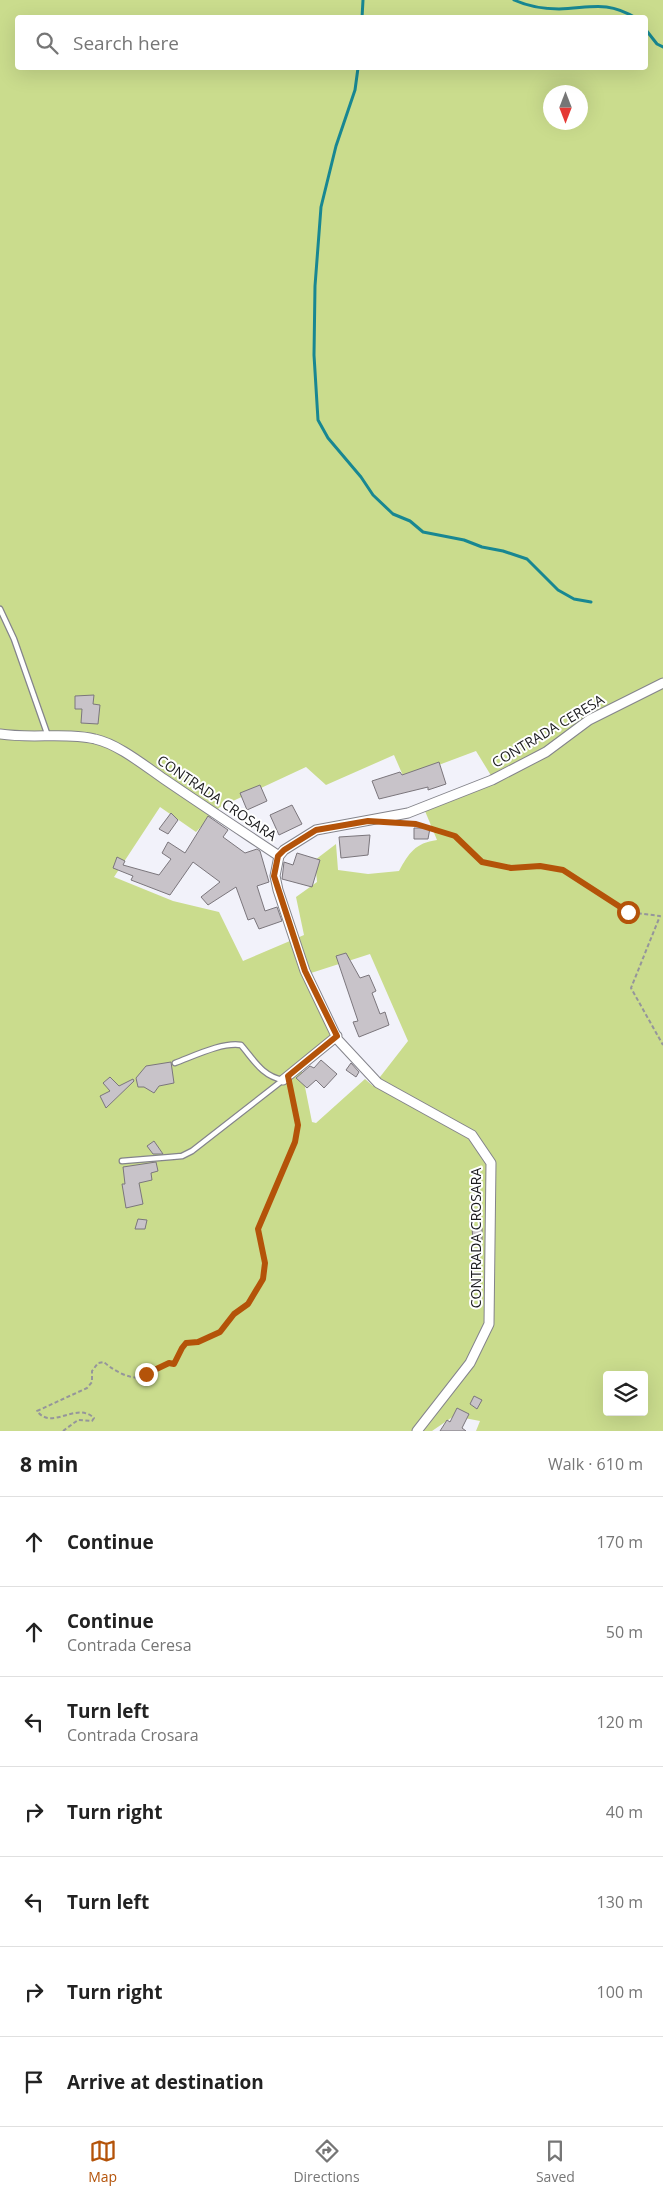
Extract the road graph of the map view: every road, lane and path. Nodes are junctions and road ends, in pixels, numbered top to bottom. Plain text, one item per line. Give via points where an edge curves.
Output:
1 (0, 609) edge
2 (663, 683) edge
3 (0, 734) edge
4 (49, 737) junction
5 (407, 823) dead end
6 (278, 856) junction
7 (662, 916) edge
8 (337, 1036) junction
9 (663, 1045) edge
10 (175, 1063) dead end
11 (285, 1078) junction
12 (122, 1161) dead end
13 (63, 1431) edge
14 (417, 1431) edge

1 - 4 lane
2 - 6 street, CONTRADA CERESA via 589,720 546,752 492,780 408,814 316,830
3 - 4 street, CONTRADA CROSARA
4 - 6 street, CONTRADA CROSARA via 82,737 107,743
5 - 7 path via 455,836 482,862 511,868 540,866 563,870 628,912
6 - 8 street, CONTRADA CROSARA via 274,876 278,890 305,971
7 - 9 path via 631,988
8 - 11 street
8 - 14 street, CONTRADA CROSARA via 378,1084 472,1135 491,1163 489,1324 470,1363
10 - 11 lane via 219,1047 241,1045 262,1071 273,1078
11 - 12 lane via 187,1153
11 - 13 path via 298,1125 295,1142 258,1229 265,1263 263,1279 248,1304 234,1314 220,1332 198,1342 186,1343 174,1364 169,1363 141,1377 109,1368 104,1362 98,1363 92,1370 92,1382 87,1388 37,1411 46,1419 73,1413 94,1418 92,1421 78,1420

